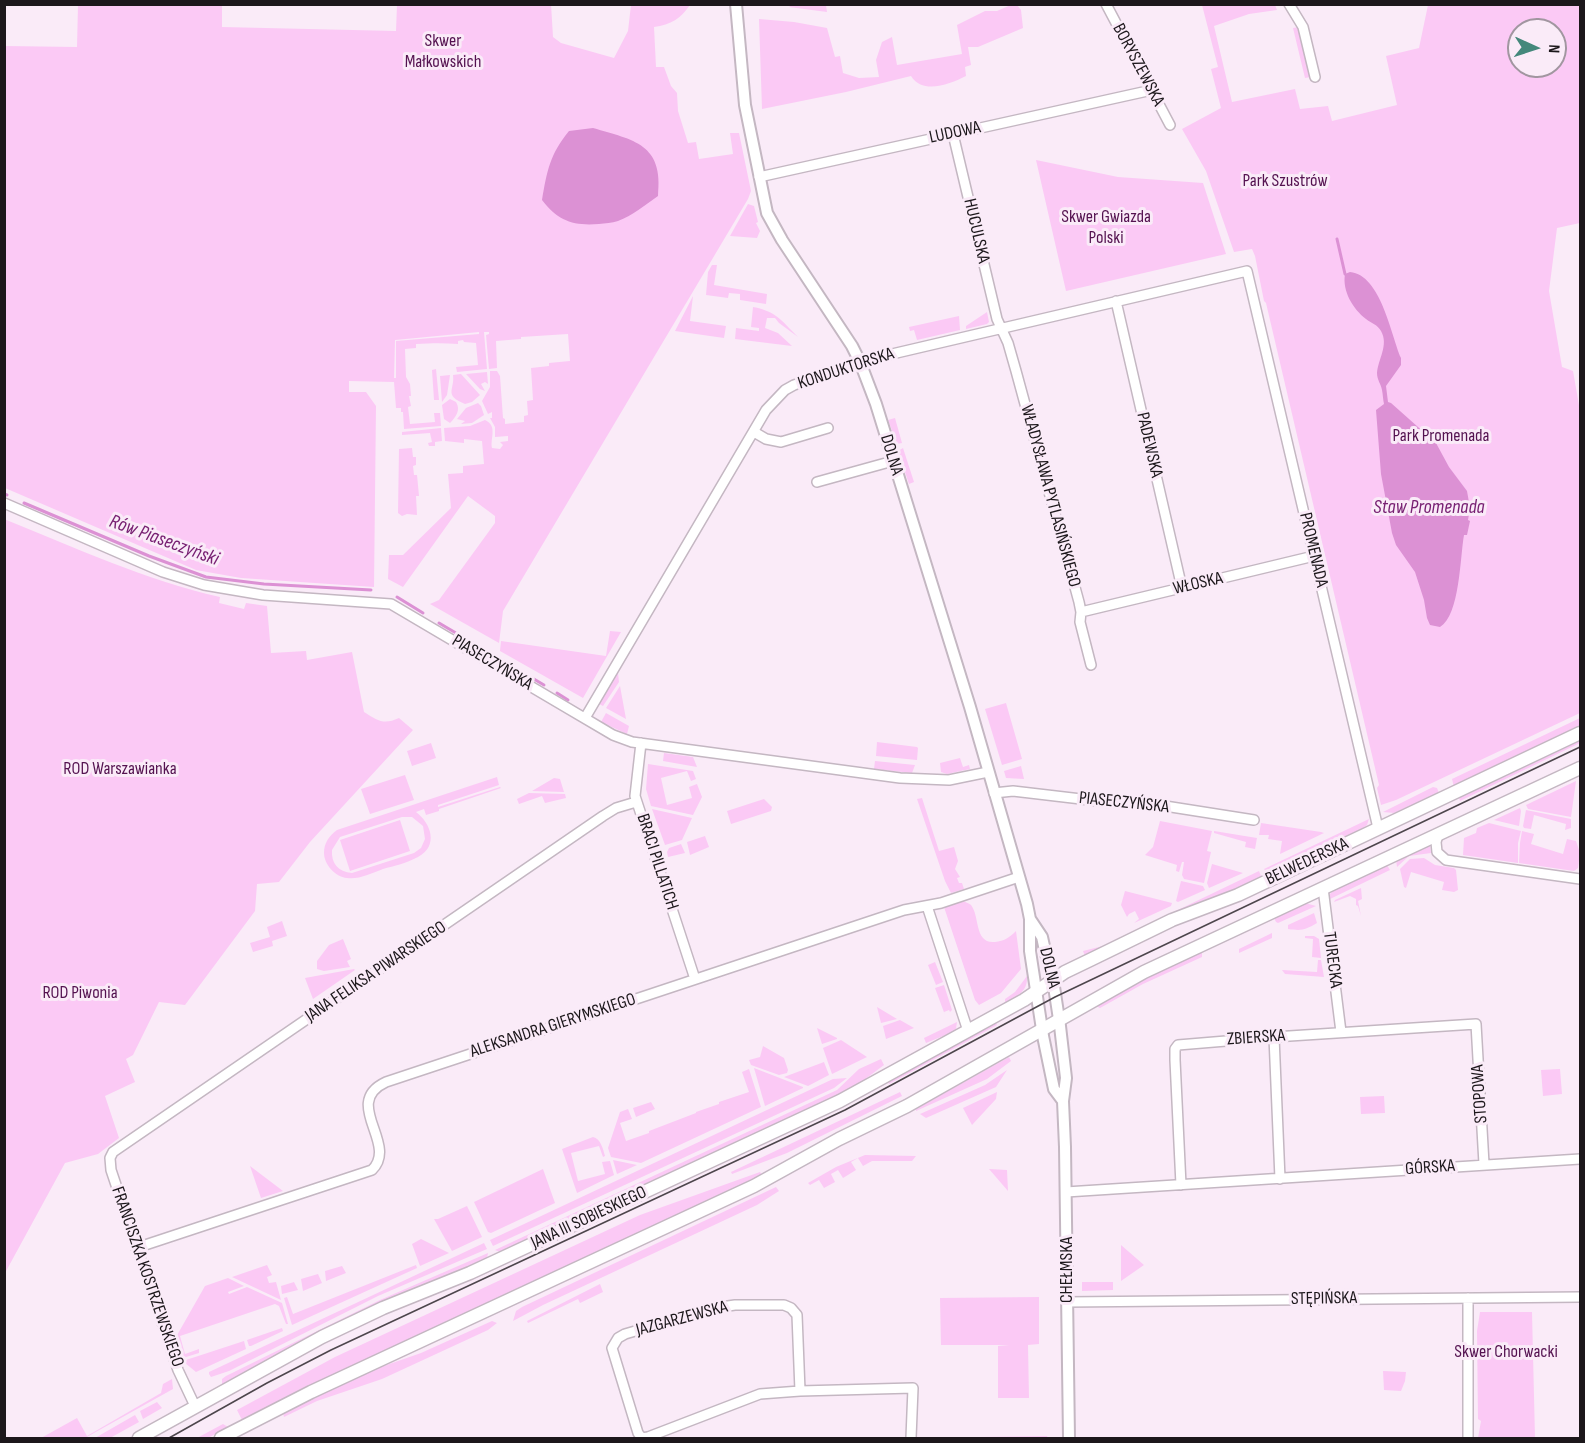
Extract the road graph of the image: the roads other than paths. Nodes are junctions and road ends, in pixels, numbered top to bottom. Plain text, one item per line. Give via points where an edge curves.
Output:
1 (736, 4) edge
2 (1106, 4) edge
3 (1289, 4) edge
4 (1315, 76) dead end
5 (1152, 90) junction
6 (1170, 124) dead end
7 (953, 134) junction
8 (759, 177) junction
9 (1247, 271) joint
10 (1116, 302) junction
11 (1001, 328) junction
12 (861, 362) junction
13 (828, 428) dead end
14 (754, 432) junction
15 (893, 461) junction
16 (817, 482) dead end
17 (4, 503) edge
18 (1314, 556) junction
19 (1182, 588) junction
20 (1082, 612) junction
21 (1091, 664) dead end
22 (585, 718) junction
23 (1581, 734) edge
24 (641, 743) junction
25 (1581, 768) edge
26 (988, 771) junction
27 (994, 793) junction
28 (636, 802) junction
29 (1254, 820) dead end
30 (1378, 828) junction
31 (1438, 835) junction
32 (1019, 878) junction
33 (1581, 879) edge
34 (1323, 888) junction
35 (927, 906) junction
36 (1030, 919) junction
37 (695, 979) junction
38 (1053, 980) junction
39 (1036, 992) junction
40 (1059, 1020) junction
41 (1476, 1024) joint
42 (968, 1031) junction
43 (1042, 1031) junction
44 (1341, 1032) junction
45 (1274, 1037) junction
46 (1063, 1101) junction
47 (118, 1148) joint
48 (1581, 1159) edge
49 (1484, 1164) junction
50 (1280, 1179) junction
51 (1181, 1185) junction
52 (1066, 1192) junction
53 (136, 1248) junction
54 (1581, 1297) edge
55 (1468, 1298) junction
56 (1067, 1302) junction
57 (800, 1390) junction
58 (195, 1406) junction
59 (139, 1438) edge
60 (221, 1438) edge
61 (911, 1438) edge
62 (1069, 1438) edge
63 (1468, 1438) edge

1 - 8 street, DOLNA via 745,105
2 - 5 street, BORYSZEWSKA
3 - 4 street via 1303,27
5 - 6 street, BORYSZEWSKA
5 - 7 street, LUDOWA
7 - 8 street, LUDOWA
7 - 11 street, HUCULSKA
8 - 12 street, DOLNA via 774,227
9 - 10 street, KONDUKTORSKA
9 - 18 street, PROMENADA
10 - 11 street, KONDUKTORSKA
10 - 19 street, PADEWSKA
11 - 12 street, KONDUKTORSKA
11 - 20 street, WŁADYSŁAWA PYTLASIŃSKIEGO
12 - 14 street, KONDUKTORSKA via 785,390 772,402
12 - 15 street, DOLNA
13 - 14 street via 781,442
14 - 22 street, KONDUKTORSKA
15 - 16 street
15 - 26 street, DOLNA
17 - 22 street, PIASECZYŃSKA via 156,569 204,585 275,596 391,604
18 - 19 street, WŁOSKA
18 - 30 street, PROMENADA
19 - 20 street, WŁOSKA
20 - 21 street, WŁADYSŁAWA PYTLASIŃSKIEGO via 1080,622
22 - 24 street, PIASECZYŃSKA via 621,738
23 - 30 main road, BELWEDERSKA
24 - 26 street, PIASECZYŃSKA via 890,777 949,780
24 - 28 street, BRACI PILLATICH
25 - 31 main road, BELWEDERSKA
26 - 27 street, DOLNA
27 - 29 street, PIASECZYŃSKA via 1013,791 1165,806
27 - 32 street, DOLNA
28 - 37 street, BRACI PILLATICH
28 - 47 street, JANA FELIKSA PIWARSKIEGO via 603,816
30 - 38 main road, BELWEDERSKA via 1238,895 1172,920
31 - 33 street via 1437,852 1444,858
31 - 34 main road, BELWEDERSKA
32 - 35 street, ALEKSANDRA GIERYMSKIEGO
32 - 36 street, DOLNA
34 - 40 main road, BELWEDERSKA via 1136,976
34 - 44 street, TURECKA
35 - 37 street, ALEKSANDRA GIERYMSKIEGO via 904,910
35 - 42 street
36 - 38 street, DOLNA via 1042,937
36 - 39 street, DOLNA
37 - 53 street, ALEKSANDRA GIERYMSKIEGO via 386,1082 373,1092 369,1102 380,1154 372,1170
38 - 39 main road, BELWEDERSKA
38 - 40 street, DOLNA
39 - 42 main road, JANA III SOBIESKIEGO
39 - 43 street, CHEŁMSKA
40 - 43 main road, BELWEDERSKA
40 - 46 street, CHEŁMSKA via 1066,1078
41 - 44 street, ZBIERSKA
41 - 49 street, STOPOWA
42 - 58 main road, JANA III SOBIESKIEGO via 829,1107 470,1273 372,1313
43 - 46 street, CHEŁMSKA via 1054,1089
43 - 60 main road via 754,1186
44 - 45 street, ZBIERSKA
45 - 50 street
45 - 51 street, ZBIERSKA via 1178,1045 1175,1049
46 - 52 street, CHEŁMSKA
47 - 53 street, FRANCISZKA KOSTRZEWSKIEGO via 110,1158 111,1170
48 - 49 street, GÓRSKA
49 - 50 street, GÓRSKA
50 - 51 street, GÓRSKA
51 - 52 street, GÓRSKA
52 - 56 street, CHEŁMSKA
53 - 58 street, FRANCISZKA KOSTRZEWSKIEGO via 178,1371
54 - 55 street, STĘPIŃSKA
55 - 56 street, STĘPIŃSKA
55 - 63 street
56 - 62 street, CHEŁMSKA
57 - 57 street, JAZGARZEWSKA via 760,1394 642,1438 612,1348 625,1334 714,1308 784,1305 797,1315
57 - 61 street, JAZGARZEWSKA via 913,1388
58 - 59 main road, JANA III SOBIESKIEGO

